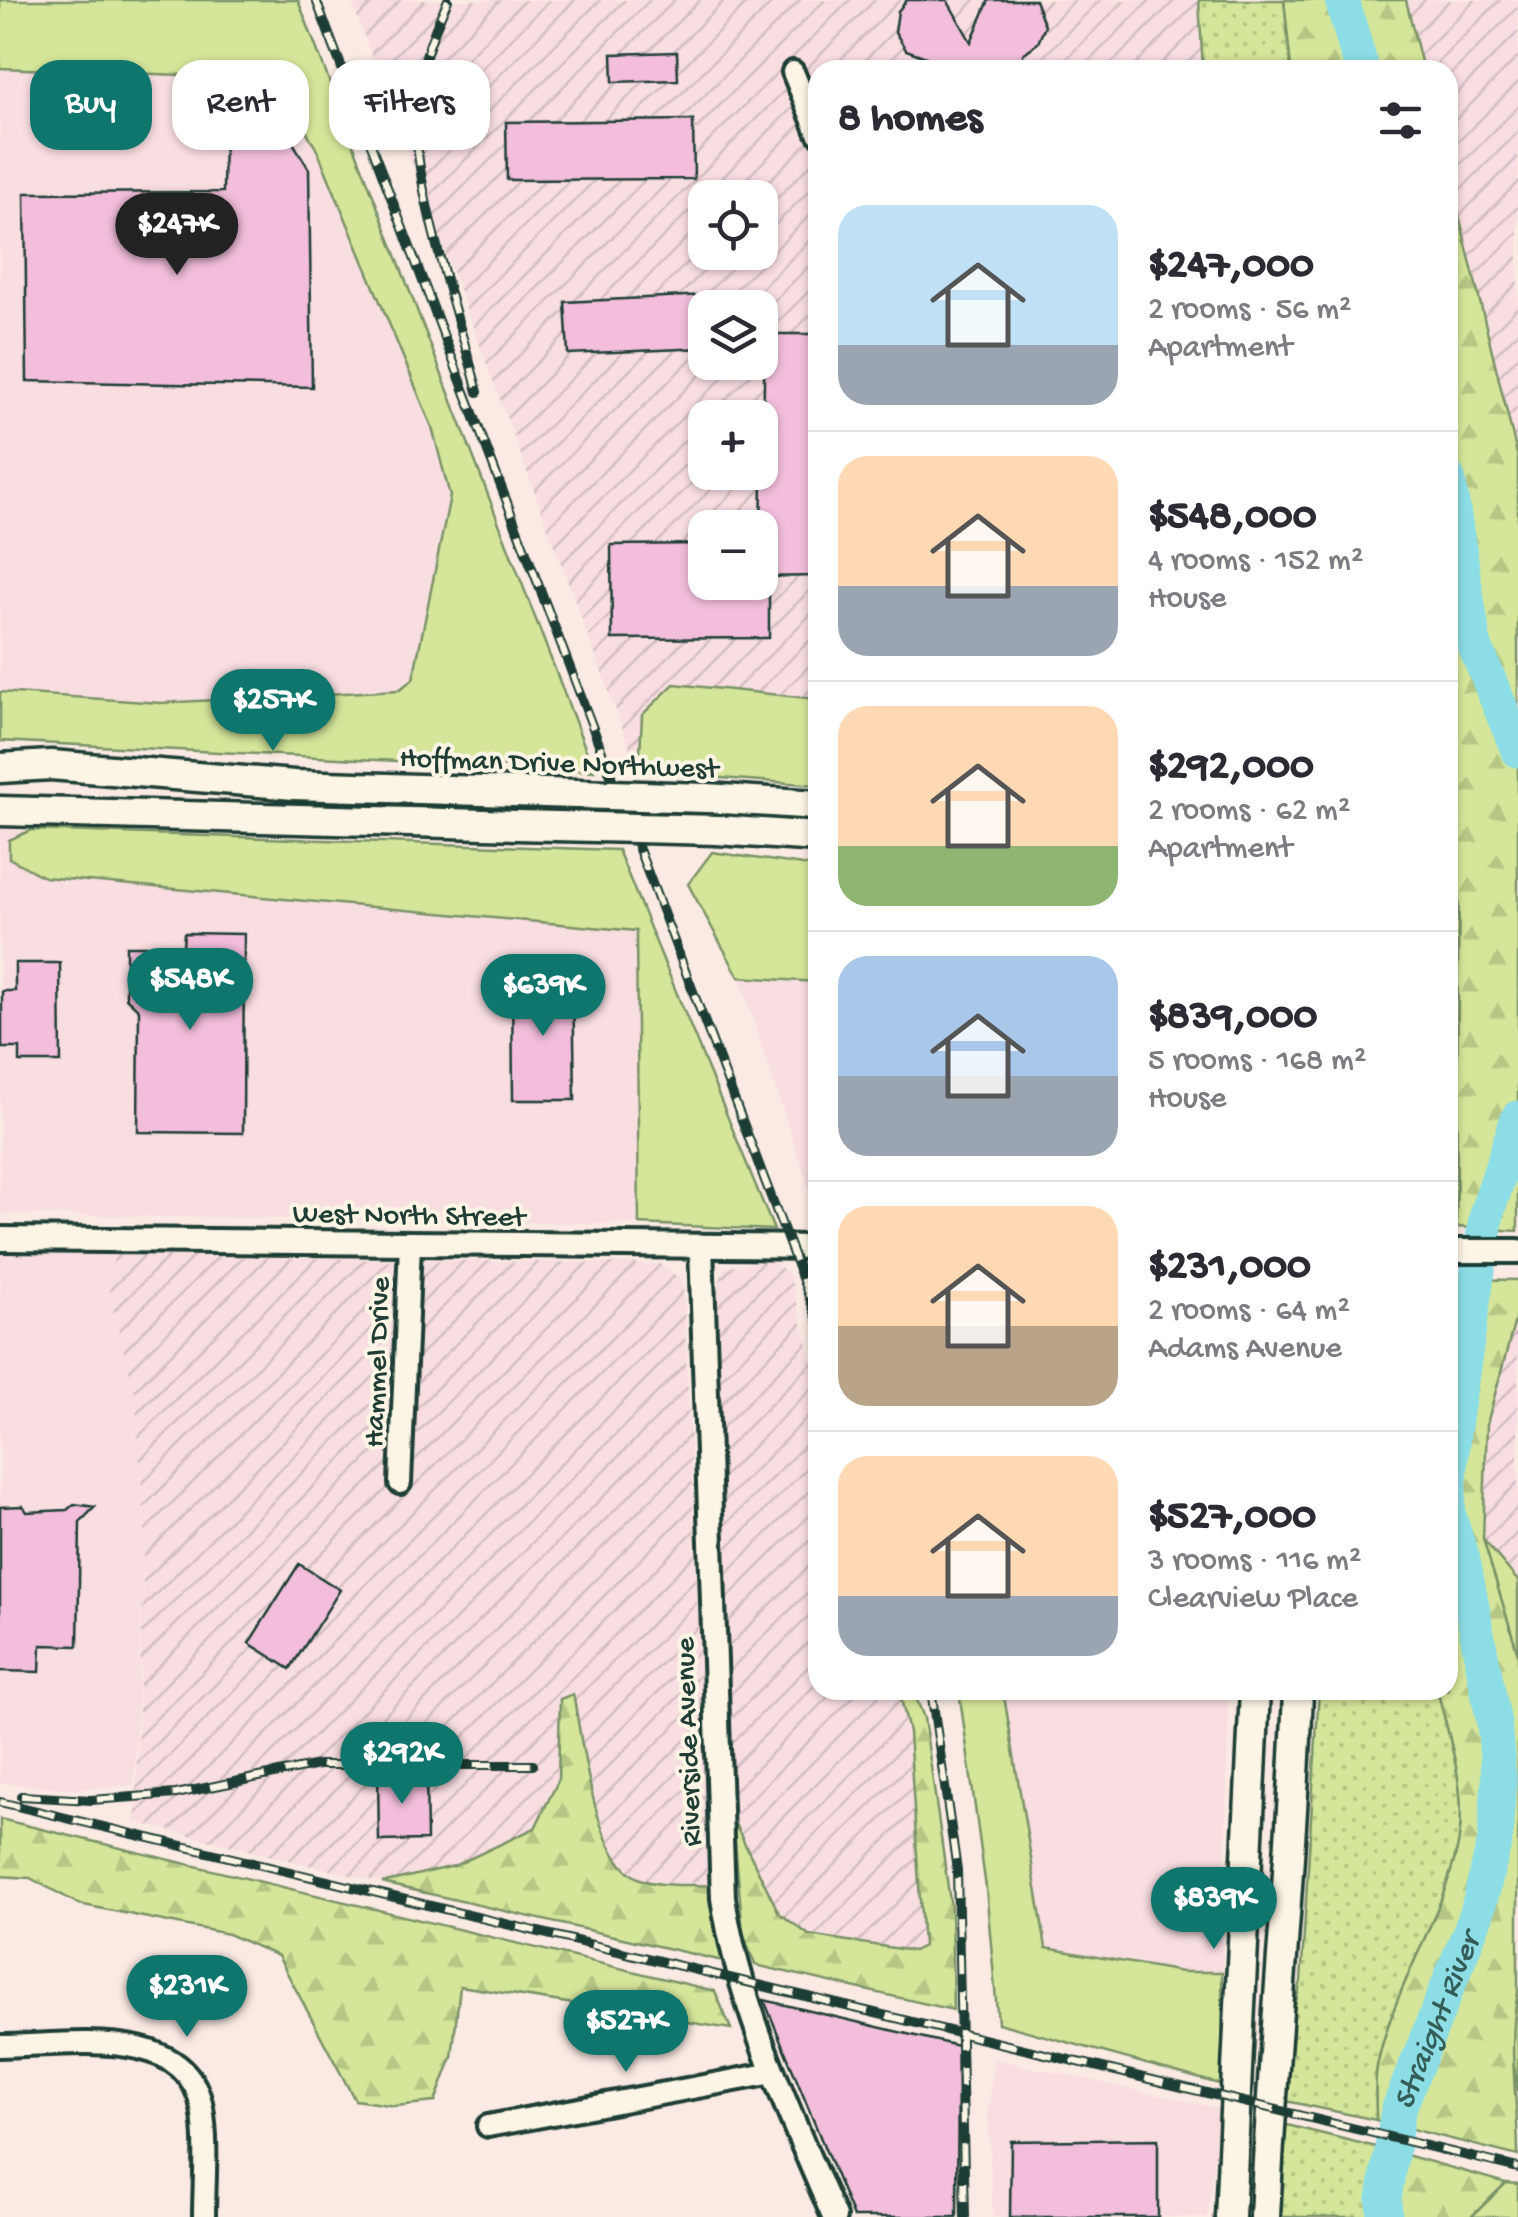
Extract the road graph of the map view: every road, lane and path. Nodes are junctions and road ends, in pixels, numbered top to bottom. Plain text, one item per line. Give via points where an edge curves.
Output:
1 (793, 72) dead end
2 (808, 109) edge
3 (0, 764) edge
4 (808, 804) edge
5 (0, 811) edge
6 (47, 812) junction
7 (0, 830) edge
8 (808, 836) edge
9 (0, 1239) edge
10 (410, 1243) junction
11 (701, 1246) junction
12 (808, 1246) edge
13 (1518, 1250) edge
14 (1458, 1251) edge
15 (400, 1482) dead end
16 (1255, 1700) edge
17 (1298, 1700) edge
18 (0, 2046) edge
19 (773, 2072) junction
20 (488, 2126) dead end
21 (204, 2217) edge
22 (834, 2217) edge
23 (1230, 2217) edge
24 (1265, 2217) edge

1 - 2 street
3 - 4 main road, Hoffman Drive Northwest, bridge via 294,785
5 - 6 main road
6 - 7 main road
6 - 8 main road, bridge
9 - 10 street, West North Street
10 - 11 street, West North Street
10 - 15 street, Hammel Drive
11 - 12 street, West North Street
11 - 19 street, Riverside Avenue via 723,1898 733,1952
13 - 14 street
16 - 23 main road
17 - 24 main road
18 - 21 street via 130,2046 175,2062 203,2112
19 - 20 street
19 - 22 street, Riverside Avenue

